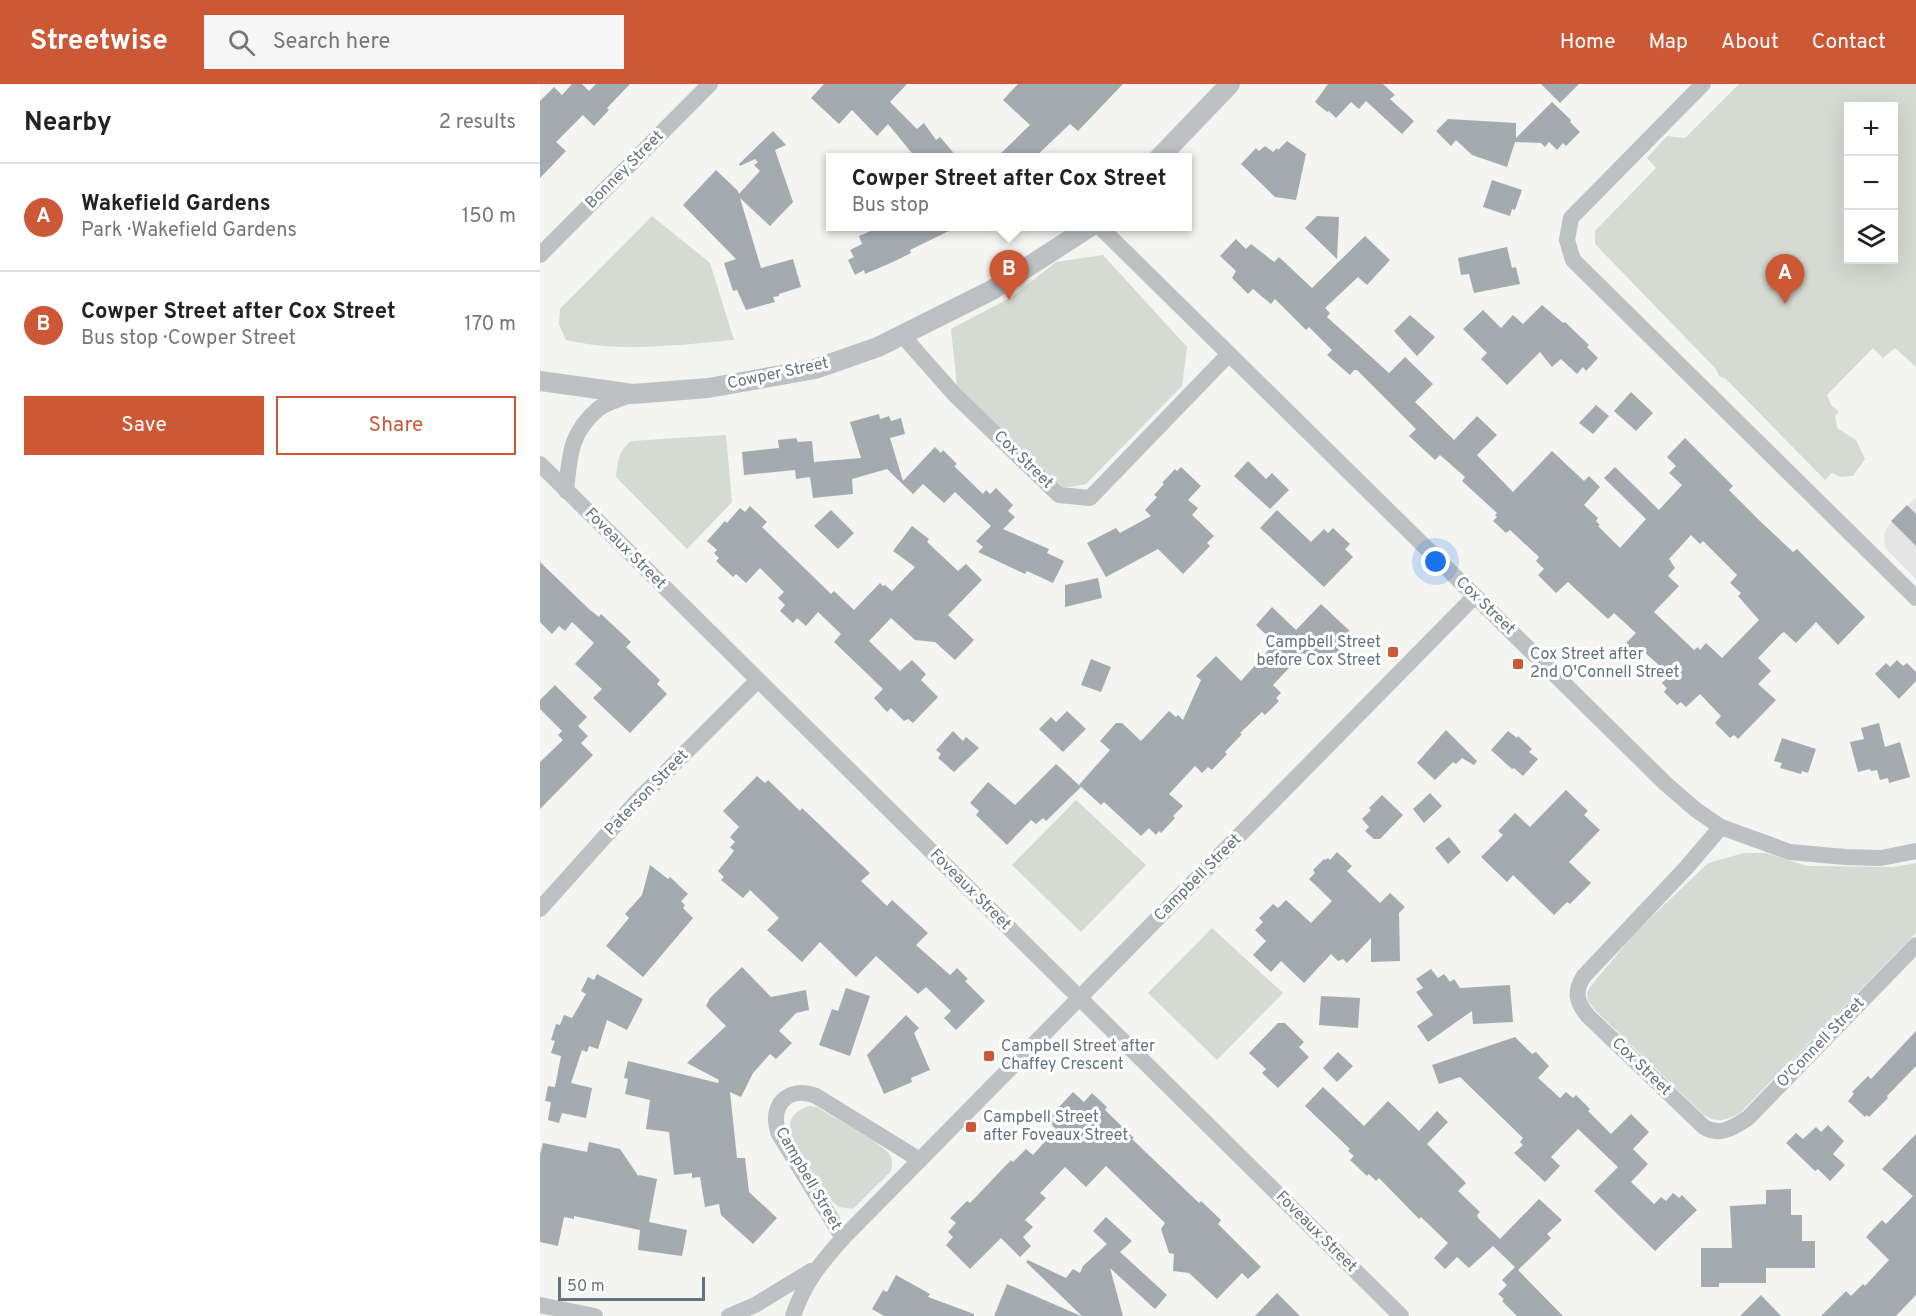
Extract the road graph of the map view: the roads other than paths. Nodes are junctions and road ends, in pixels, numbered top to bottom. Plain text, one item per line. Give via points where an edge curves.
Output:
1 (710, 84) edge
2 (1230, 84) edge
3 (1697, 86) edge
4 (1164, 153) edge
5 (1083, 231) edge
6 (1104, 231) edge
7 (540, 255) edge
8 (902, 335) junction
9 (1229, 354) junction
10 (540, 370) edge
11 (549, 383) edge
12 (633, 394) junction
13 (540, 464) edge
14 (566, 491) junction
15 (1475, 596) junction
16 (1916, 598) edge
17 (758, 680) junction
18 (1720, 827) junction
19 (1912, 855) edge
20 (540, 909) edge
21 (1916, 945) edge
22 (1079, 998) junction
23 (1721, 1132) joint
24 (920, 1160) junction
25 (843, 1238) junction
26 (817, 1267) junction
27 (540, 1305) edge
28 (595, 1316) edge
29 (729, 1316) edge
30 (793, 1316) edge
31 (1401, 1316) edge

1 - 7 street, Bonney Street
2 - 4 street
3 - 16 street via 1571,218 1567,240 1573,260
5 - 8 street, Cowper Street via 1000,286
6 - 9 street, Cox Street
8 - 9 street, Cox Street via 955,395 1059,495 1090,498
8 - 12 street, Cowper Street via 815,369 708,388
9 - 15 street, Cox Street
10 - 11 street
11 - 12 street, Cowper Street
12 - 14 street via 599,408 580,430 571,445
13 - 14 street, Foveaux Street
14 - 17 street, Foveaux Street
15 - 18 street, Cox Street via 1666,784
15 - 22 street, Campbell Street
17 - 20 street, Paterson Street via 636,802
17 - 22 street, Foveaux Street
18 - 19 street, Cox Street via 1790,852 1881,858
18 - 23 street, Cox Street via 1584,976 1576,996 1588,1016 1704,1127
21 - 23 street, O'Connell Street via 1748,1118
22 - 24 street, Campbell Street
22 - 31 street, Foveaux Street
24 - 25 street, Campbell Street
24 - 25 street, Campbell Street via 808,1092 783,1099 776,1113 779,1134
25 - 26 street, Campbell Street
26 - 29 street, Campbell Street via 755,1305
26 - 30 street, Campbell Street
27 - 28 street

